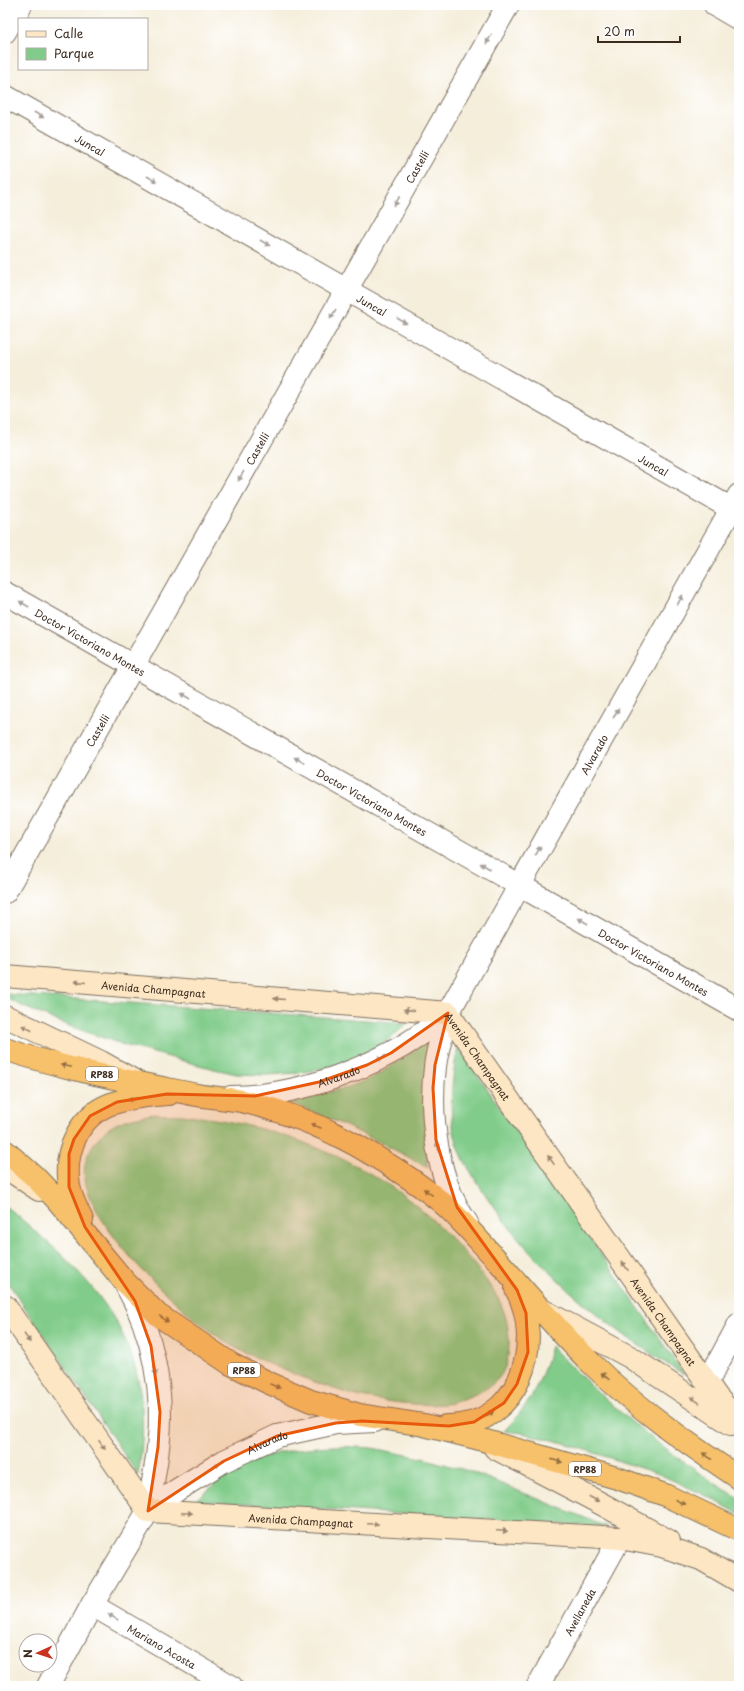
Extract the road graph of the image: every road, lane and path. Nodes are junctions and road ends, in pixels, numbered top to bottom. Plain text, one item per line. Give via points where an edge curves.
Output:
1 (20, 5) edge
2 (508, 5) edge
3 (715, 5) edge
4 (739, 19) edge
5 (5, 32) edge
6 (5, 96) edge
7 (347, 290) junction
8 (736, 505) edge
9 (5, 593) edge
10 (133, 666) junction
11 (519, 885) junction
12 (5, 892) edge
13 (5, 976) edge
14 (739, 1010) edge
15 (448, 1013) junction
16 (5, 1016) edge
17 (5, 1049) edge
18 (138, 1082) junction
19 (207, 1096) junction
20 (5, 1151) edge
21 (5, 1167) edge
22 (58, 1202) junction
23 (474, 1234) junction
24 (99, 1250) junction
25 (495, 1258) junction
26 (124, 1281) junction
27 (5, 1306) edge
28 (540, 1309) junction
29 (739, 1324) edge
30 (707, 1383) junction
31 (402, 1422) junction
32 (739, 1422) edge
33 (424, 1425) junction
34 (739, 1429) edge
35 (472, 1437) junction
36 (739, 1478) edge
37 (148, 1511) junction
38 (739, 1530) edge
39 (620, 1538) junction
40 (701, 1559) junction
41 (739, 1581) edge
42 (92, 1605) junction
43 (48, 1686) edge
44 (231, 1686) edge
45 (538, 1686) edge

1 - 5 street
2 -> 7 street, Castelli
3 - 4 street
6 -> 7 street, Juncal
7 -> 8 street, Juncal
7 -> 10 street, Castelli
11 -> 8 street, Alvarado
10 -> 9 street, Doctor Victoriano Montes
11 -> 10 street, Doctor Victoriano Montes
10 - 12 street, Castelli
14 -> 11 street, Doctor Victoriano Montes
11 - 15 street, Alvarado
15 -> 13 street, Avenida Champagnat
15 -> 19 street, Alvarado via 412,1041 346,1074 255,1096
23 -> 15 street, Alvarado via 457,1207 449,1188 436,1140 434,1072
30 -> 15 street, Avenida Champagnat
18 -> 16 street
18 -> 17 highway, RP88 via 52,1063
18 - 19 highway, RP88
23 -> 19 highway, RP88 via 417,1184 355,1145 319,1127 282,1113 240,1101
19 -> 24 highway, RP88 via 167,1094 117,1102 96,1112 81,1126 69,1154 69,1187 75,1207
20 - 22 highway, Avenida Champagnat / RP88 via 34,1176
21 - 22 street, Avenida Champagnat
22 - 24 highway, Avenida Champagnat / RP88
23 - 25 highway, RP88
24 - 26 highway, Avenida Champagnat / RP88
25 - 28 highway, RP88
33 -> 25 highway, RP88 via 450,1426 474,1422 504,1403 517,1384 528,1352 526,1313 517,1290
26 -> 31 highway, Avenida Champagnat / RP88 via 158,1315 231,1364 311,1401 360,1415
26 -> 37 street, Alvarado via 135,1301 151,1346 157,1382 160,1412 158,1447
27 -> 37 street
34 -> 28 street via 630,1358
36 -> 28 highway, RP88 via 689,1444 628,1396 594,1366
29 - 30 street
30 - 32 street, Avenida Champagnat
31 - 33 highway, Avenida Champagnat / RP88
37 -> 31 street, Alvarado via 224,1461 277,1436 336,1423
33 - 35 highway, Avenida Champagnat / RP88
35 -> 38 highway, Avenida Champagnat / RP88 via 617,1478 661,1494
35 -> 40 street, Avenida Champagnat
37 -> 39 street, Avenida Champagnat
37 - 42 street, Alvarado
39 - 40 street, Avenida Champagnat via 662,1546
39 - 45 street, Avellaneda
40 - 41 street, Avenida Champagnat
42 - 43 street, Alvarado
44 -> 42 street, Mariano Acosta

